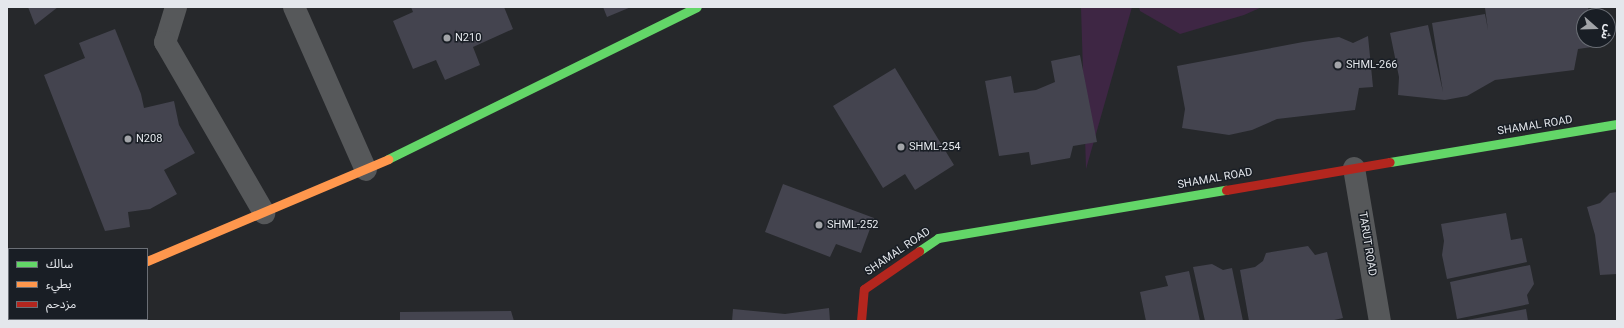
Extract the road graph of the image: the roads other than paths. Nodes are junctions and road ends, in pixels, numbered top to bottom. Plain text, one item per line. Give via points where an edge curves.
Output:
1 (176, 7) edge
2 (294, 7) edge
3 (697, 7) edge
4 (1617, 124) edge
5 (1354, 168) junction
6 (366, 170) junction
7 (264, 213) junction
8 (148, 261) edge
9 (861, 321) edge
10 (1380, 321) edge

1 - 7 street via 165,42
2 - 6 street
3 - 6 street
4 - 5 street, SHAMAL ROAD
5 - 9 street, SHAMAL ROAD via 938,238 864,289
5 - 10 street, TARUT ROAD
6 - 7 street
7 - 8 street

